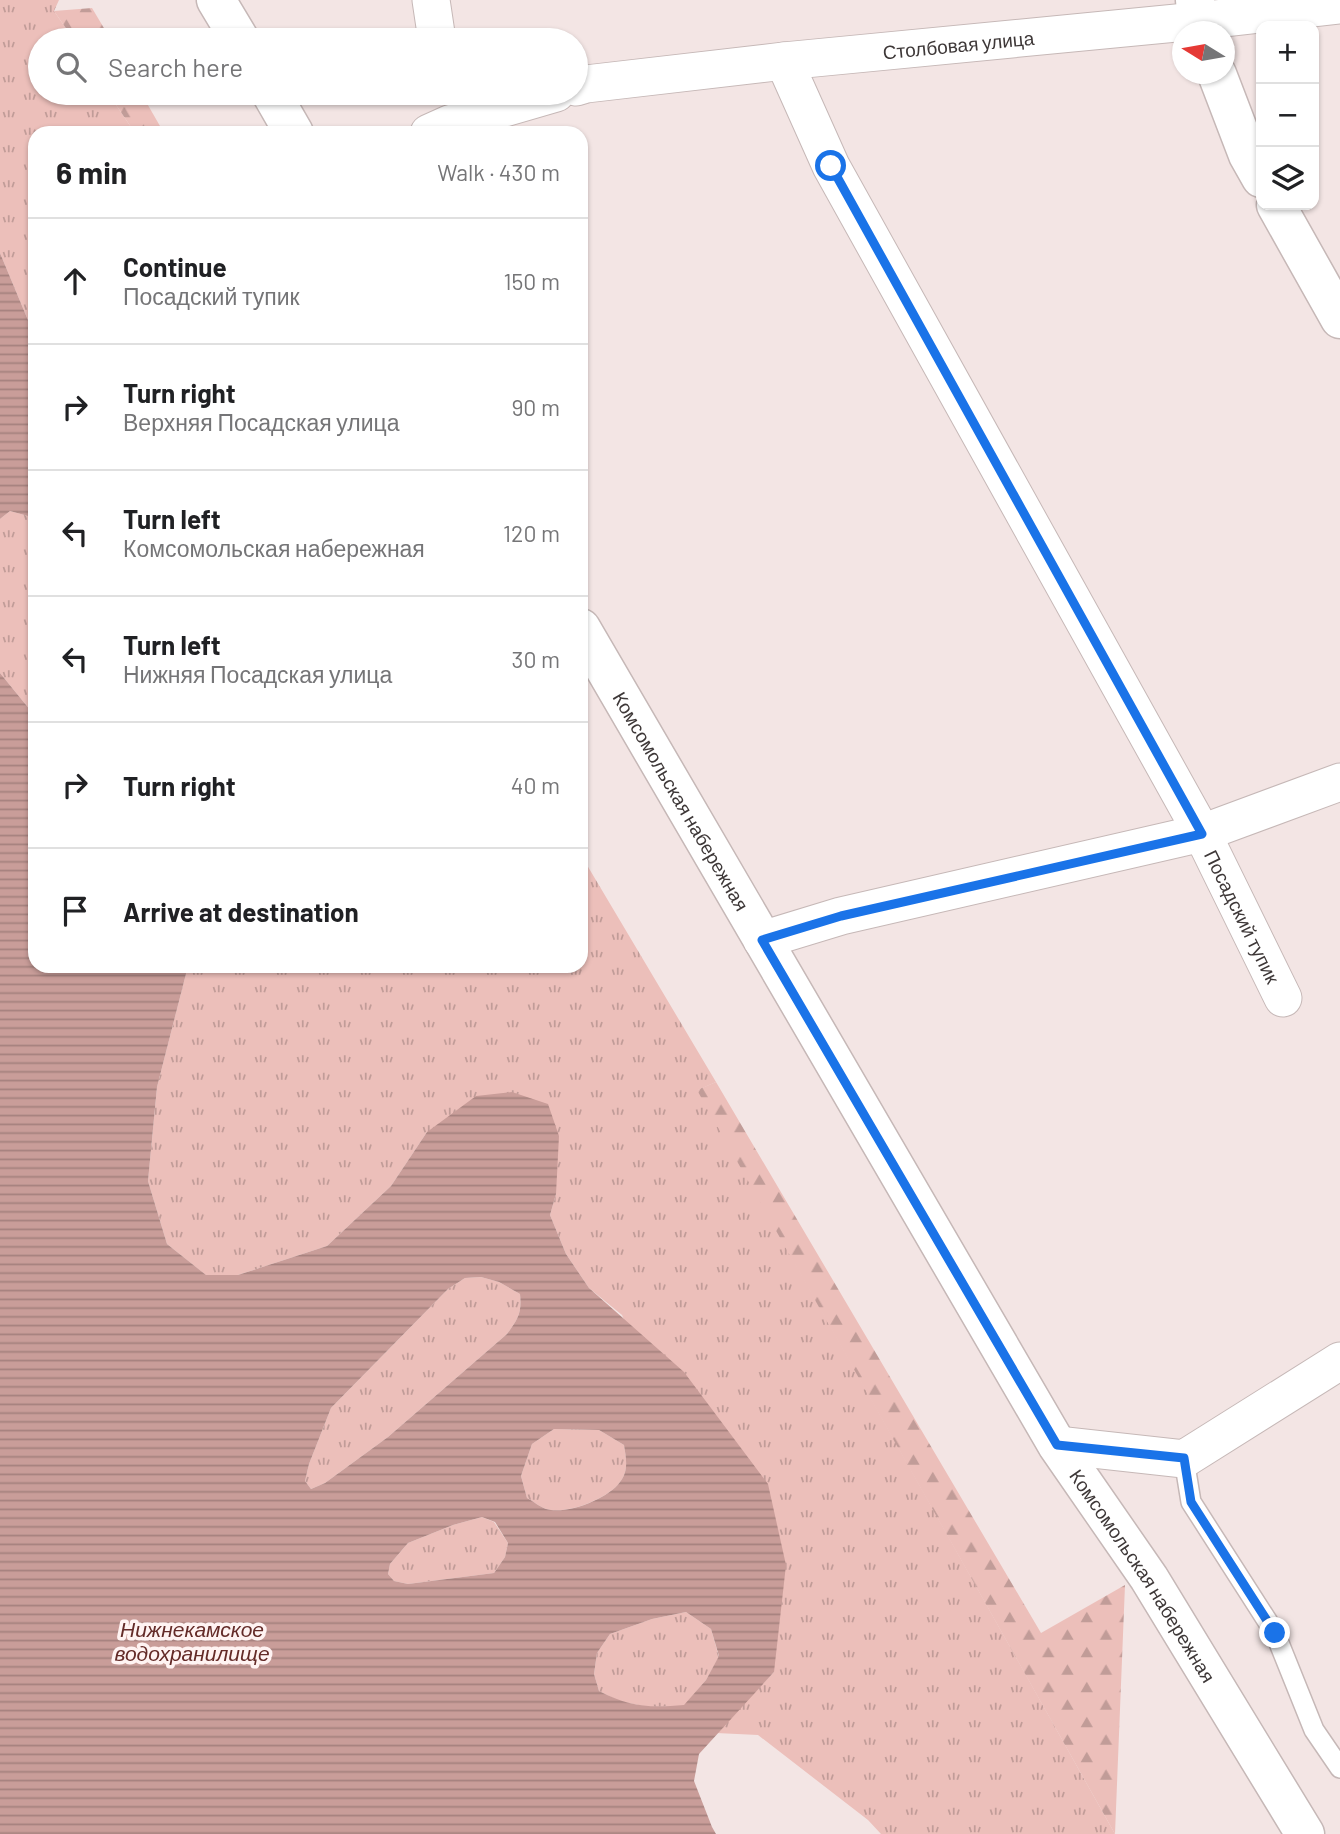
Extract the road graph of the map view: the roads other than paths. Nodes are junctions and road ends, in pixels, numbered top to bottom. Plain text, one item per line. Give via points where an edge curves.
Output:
1 (216, 0) edge
2 (431, 0) edge
3 (1340, 5) edge
4 (1198, 18) edge
5 (233, 28) edge
6 (435, 28) edge
7 (784, 61) junction
8 (588, 84) edge
9 (1221, 84) edge
10 (278, 105) edge
11 (496, 105) edge
12 (441, 116) edge
13 (290, 126) edge
14 (1256, 169) edge
15 (1279, 210) edge
16 (1340, 319) edge
17 (588, 640) edge
18 (1340, 782) edge
19 (1202, 834) junction
20 (762, 940) junction
21 (1283, 998) dead end
22 (1340, 1361) edge
23 (1057, 1445) junction
24 (1184, 1458) junction
25 (1340, 1768) edge
26 (1305, 1834) edge

1 - 5 street
2 - 6 street
3 - 4 street, Столбовая улица
4 - 7 street, Столбовая улица
7 - 8 street, Столбовая улица
7 - 19 street, Посадский тупик via 831,166
9 - 14 street
10 - 13 street
11 - 12 street
15 - 16 street
17 - 20 street, Комсомольская набережная
18 - 19 street
19 - 20 street via 841,916
19 - 21 street, Посадский тупик
20 - 23 street, Комсомольская набережная
22 - 24 street
23 - 24 street
23 - 26 street, Комсомольская набережная via 1149,1578
24 - 25 lane via 1191,1502 1275,1633 1314,1730

